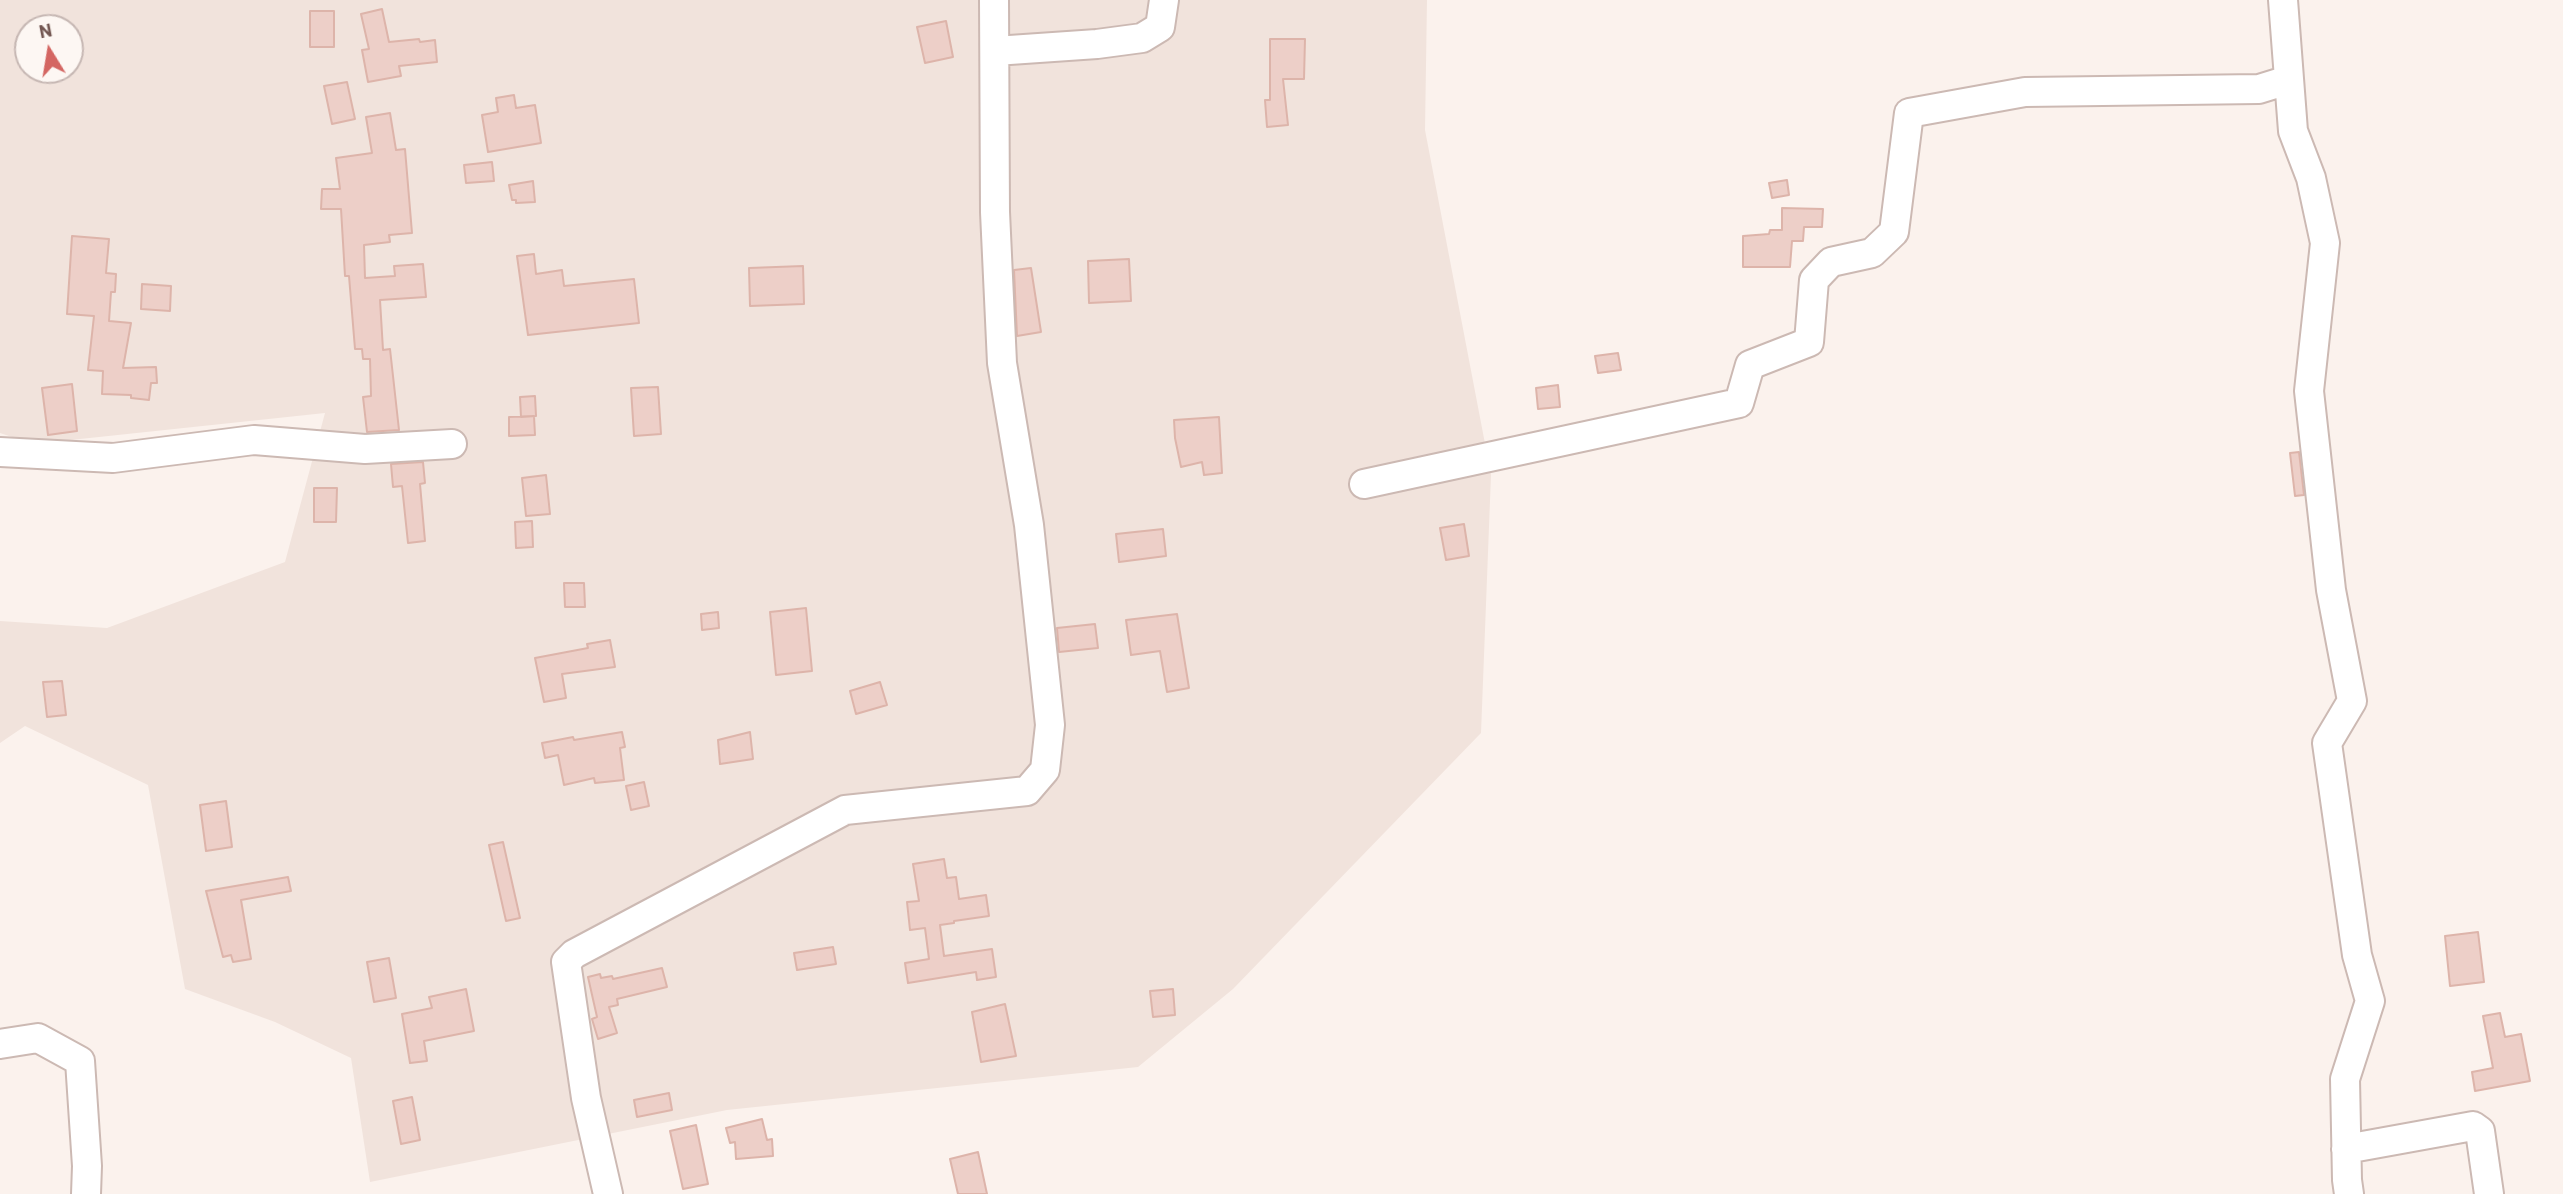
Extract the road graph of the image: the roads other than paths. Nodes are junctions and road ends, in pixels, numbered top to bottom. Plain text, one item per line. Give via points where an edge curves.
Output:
1 (994, 0) edge
2 (1164, 0) edge
3 (2283, 0) edge
4 (995, 51) junction
5 (2288, 80) junction
6 (452, 444) dead end
7 (0, 452) edge
8 (1364, 484) dead end
9 (0, 1044) edge
10 (2346, 1149) junction
11 (86, 1194) edge
12 (608, 1194) edge
13 (2349, 1194) edge
14 (2489, 1194) edge

1 - 4 street
2 - 4 street via 1160,27 1142,38
3 - 5 street
4 - 12 street via 995,212 1002,363 1029,525 1050,725 1045,770 1027,791 845,810 574,954 566,962 586,1098
5 - 8 street via 2259,89 2025,92 1909,113 1894,232 1872,253 1831,262 1814,280 1809,342 1750,365 1739,404
5 - 10 street via 2293,131 2311,178 2325,243 2309,391 2331,590 2352,701 2327,743 2357,955 2370,1001 2345,1079
6 - 7 street via 365,449 254,440 113,458
9 - 11 street via 38,1038 80,1061
10 - 13 street
10 - 14 street via 2473,1126 2480,1131

